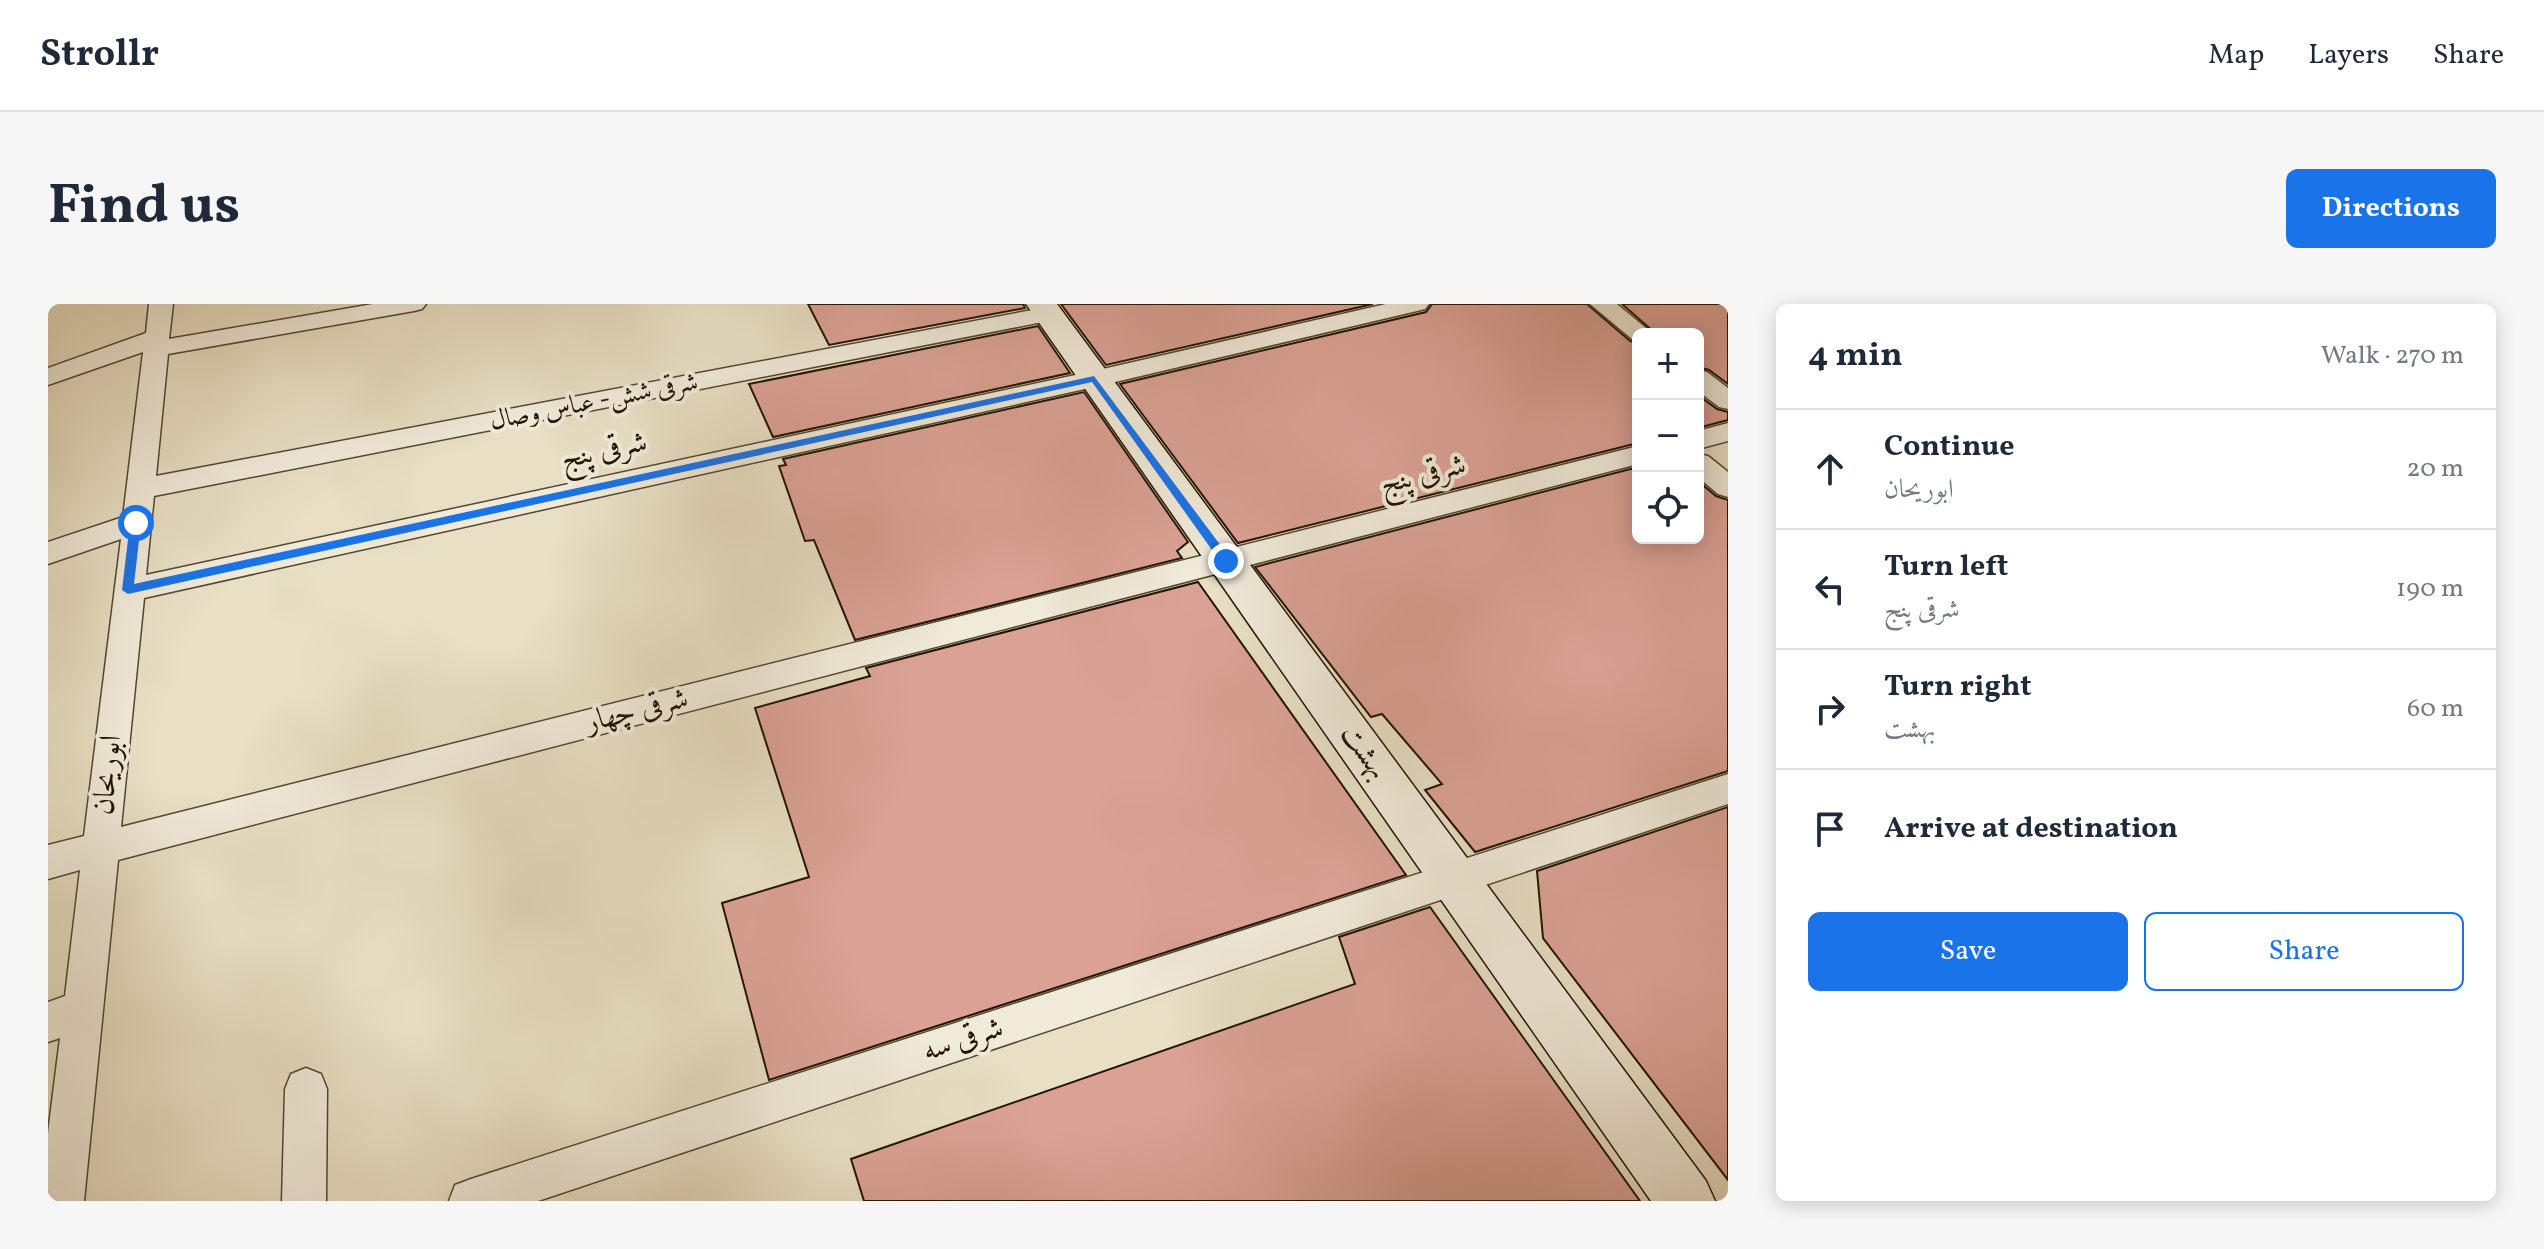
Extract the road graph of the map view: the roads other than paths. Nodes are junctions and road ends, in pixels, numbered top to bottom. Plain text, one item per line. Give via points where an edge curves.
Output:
1 (161, 304) edge
2 (414, 304) edge
3 (1417, 304) edge
4 (1602, 304) edge
5 (1044, 309) edge
6 (1633, 328) edge
7 (155, 344) junction
8 (48, 377) edge
9 (1094, 379) junction
10 (1704, 383) edge
11 (1728, 401) edge
12 (1728, 432) edge
13 (1704, 438) edge
14 (1632, 457) edge
15 (1704, 468) edge
16 (1728, 487) edge
17 (139, 489) junction
18 (136, 523) junction
19 (48, 553) edge
20 (1226, 561) junction
21 (128, 590) junction
22 (1728, 789) edge
23 (100, 849) junction
24 (48, 862) edge
25 (1455, 879) junction
26 (65, 1016) edge
27 (306, 1089) dead end
28 (62, 1201) edge
29 (304, 1201) edge
30 (471, 1201) edge
31 (1686, 1201) edge

1 - 7 street, ابوریحان
2 - 7 street
3 - 9 street, شرقی پنج
4 - 6 street
5 - 9 street, بهشت
5 - 17 street, شرقی شش- عباس وصال
7 - 8 street
7 - 17 street, ابوریحان
9 - 20 street, بهشت
9 - 21 street, شرقی پنج
10 - 11 street
12 - 13 street
14 - 20 street, شرقی پنج
15 - 16 street
17 - 18 street, ابوریحان
18 - 19 street
18 - 21 street, ابوریحان
20 - 23 street, شرقی چهار
20 - 25 street, بهشت
21 - 23 street, ابوریحان
22 - 25 street
23 - 24 street, شرقی چهار
23 - 26 street, ابوریحان
25 - 30 street, شرقی سه
25 - 31 street, بهشت
26 - 28 street, ابوریحان
27 - 29 street

